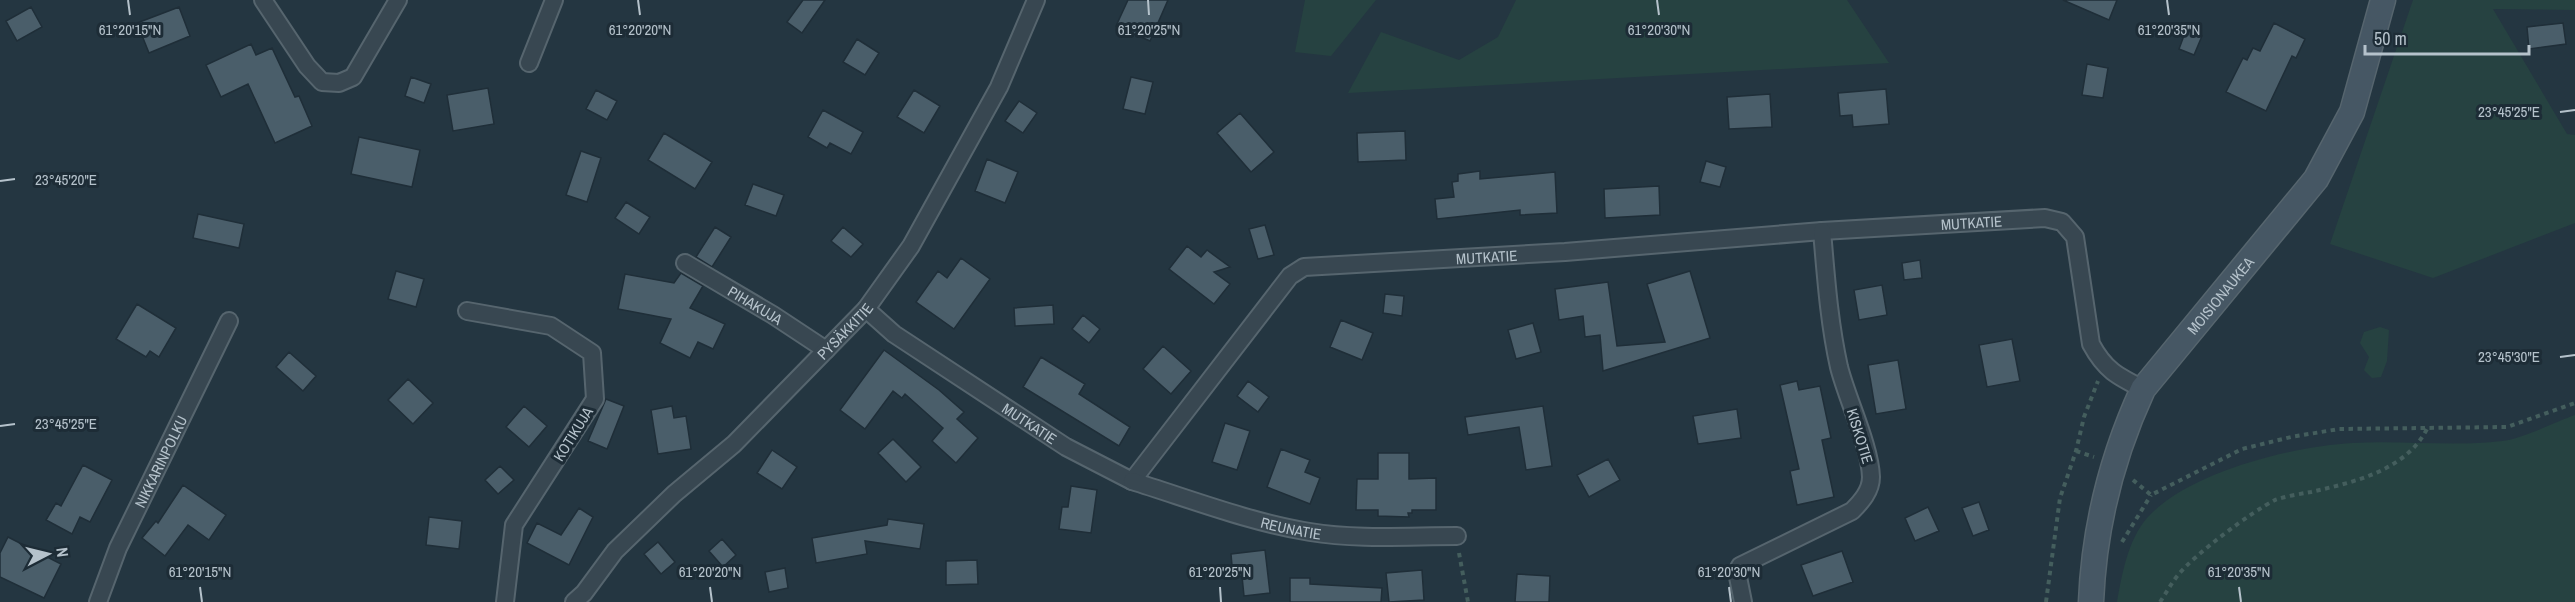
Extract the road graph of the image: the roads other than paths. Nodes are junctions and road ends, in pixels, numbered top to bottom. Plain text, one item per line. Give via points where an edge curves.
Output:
1 (263, 0) edge
2 (398, 0) edge
3 (554, 0) edge
4 (1036, 0) edge
5 (2383, 0) edge
6 (529, 63) dead end
7 (1822, 231) junction
8 (685, 263) dead end
9 (866, 309) junction
10 (467, 311) dead end
11 (229, 321) dead end
12 (826, 350) junction
13 (2143, 389) junction
14 (1132, 481) junction
15 (1457, 536) road end
16 (98, 602) edge
17 (505, 602) edge
18 (574, 602) edge
19 (1743, 602) edge
20 (2091, 602) edge

1 - 2 street via 307,66 322,82 339,83 353,76
3 - 6 street
4 - 9 street, PYSÄKKITIE via 999,87 911,246
5 - 13 street, MOISIONAUKEA via 2352,112 2316,179
7 - 13 street, MUTKATIE via 2045,218 2062,222 2075,237 2091,344 2104,366
7 - 14 street, MUTKATIE via 1565,252 1304,267 1290,276
7 - 19 street, KISKOTIE via 1828,315 1871,480 1864,499 1852,511 1740,566 1737,572
8 - 12 street, PIHAKUJA
9 - 12 street, PYSÄKKITIE
9 - 14 street, MUTKATIE via 894,334 1066,447
10 - 17 street, KOTIKUJA via 551,326 592,353 595,399 514,525
11 - 16 street, NIKKARINPOLKU via 118,548
12 - 18 street, PYSÄKKITIE via 734,444 615,551
13 - 20 street, MOISIONAUKEA via 2123,435 2099,523
14 - 15 street, REUNATIE via 1310,532

